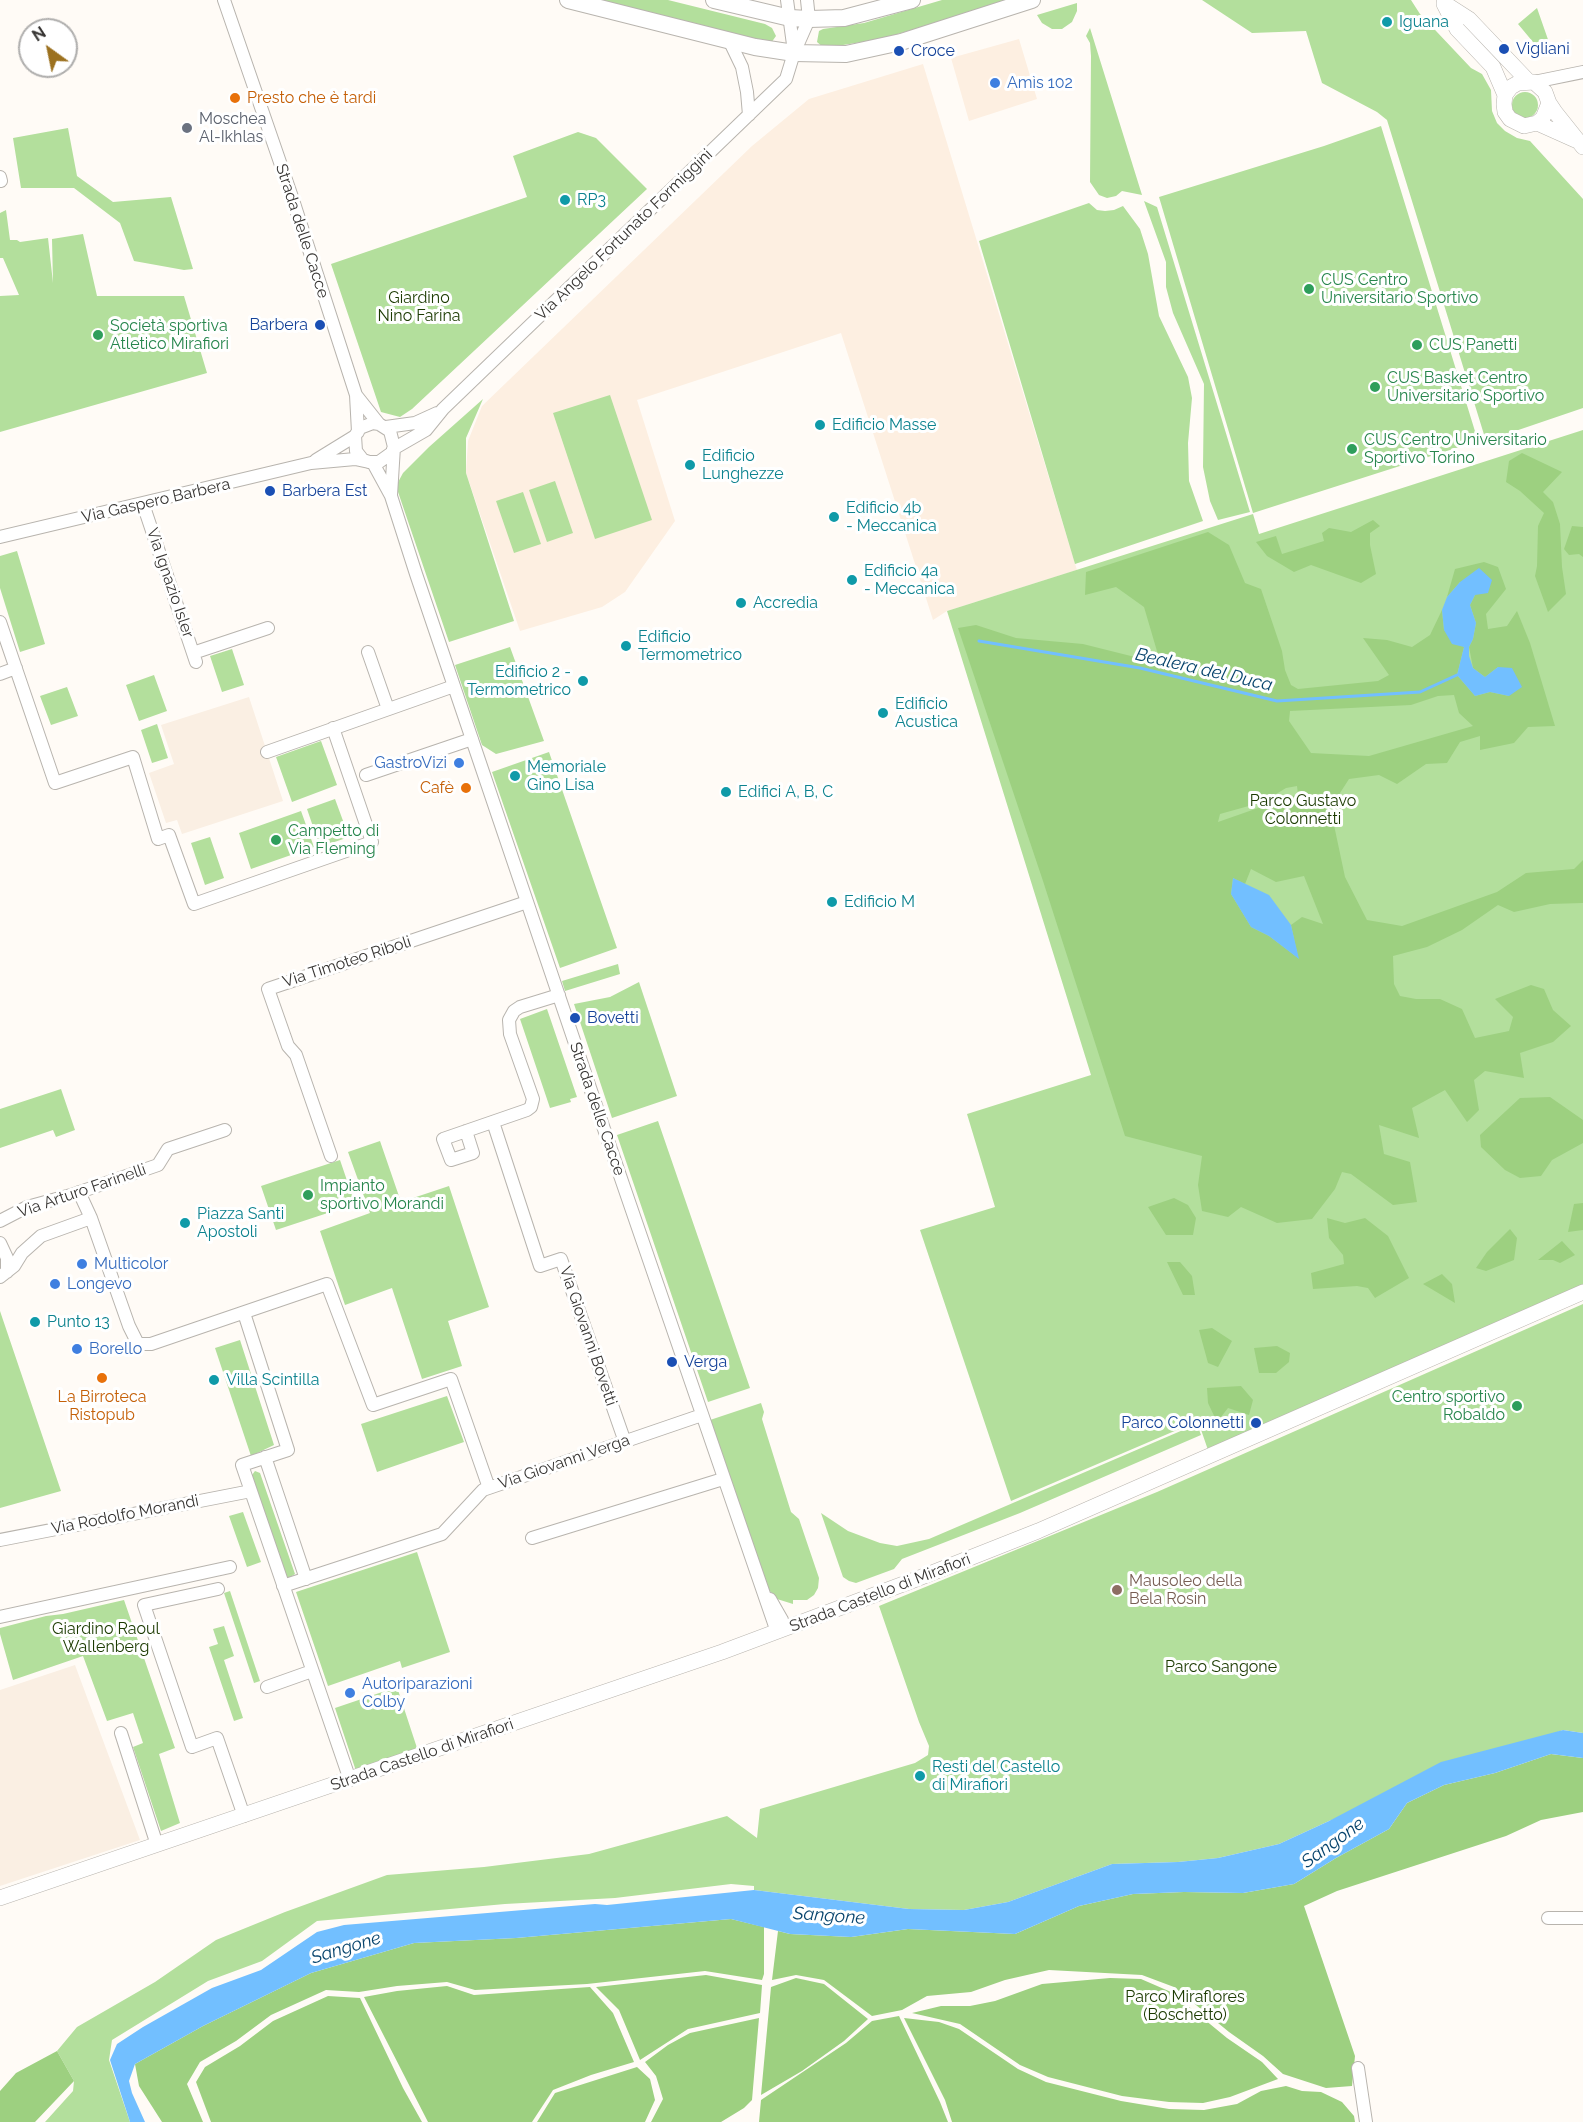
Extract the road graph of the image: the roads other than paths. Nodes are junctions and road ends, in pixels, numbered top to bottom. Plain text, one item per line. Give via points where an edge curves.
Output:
1 (224, 0) edge
2 (568, 0) edge
3 (787, 0) edge
4 (807, 0) edge
5 (912, 0) edge
6 (1032, 0) edge
7 (726, 1) edge
8 (1442, 2) edge
9 (790, 18) junction
10 (809, 19) junction
11 (729, 40) junction
12 (794, 53) junction
13 (1577, 74) edge
14 (1532, 82) junction
15 (1505, 95) junction
16 (1548, 101) junction
17 (749, 115) junction
18 (1536, 123) junction
19 (1581, 145) edge
20 (356, 395) junction
21 (443, 409) junction
22 (382, 425) junction
23 (356, 434) junction
24 (393, 451) junction
25 (371, 462) junction
26 (311, 463) junction
27 (392, 496) junction
28 (143, 504) junction
29 (0, 537) edge
30 (0, 622) edge
31 (268, 628) dead end
32 (5, 652) edge
33 (368, 652) dead end
34 (16, 668) junction
35 (0, 674) edge
36 (454, 686) junction
37 (388, 710) junction
38 (333, 728) junction
39 (472, 739) junction
40 (267, 752) dead end
41 (366, 775) dead end
42 (527, 902) junction
43 (558, 994) junction
44 (493, 1122) junction
45 (225, 1130) dead end
46 (466, 1131) dead end
47 (331, 1155) dead end
48 (79, 1192) junction
49 (91, 1218) junction
50 (0, 1221) edge
51 (0, 1243) edge
52 (4, 1275) edge
53 (1583, 1292) edge
54 (244, 1313) junction
55 (702, 1415) junction
56 (625, 1442) junction
57 (265, 1457) junction
58 (723, 1479) junction
59 (489, 1488) junction
60 (251, 1491) junction
61 (532, 1538) dead end
62 (0, 1540) edge
63 (230, 1567) dead end
64 (306, 1579) junction
65 (283, 1586) junction
66 (218, 1588) dead end
67 (0, 1617) edge
68 (781, 1631) junction
69 (312, 1671) junction
70 (267, 1687) dead end
71 (121, 1733) dead end
72 (350, 1780) junction
73 (244, 1816) junction
74 (157, 1845) junction
75 (0, 1898) edge
76 (1548, 1918) dead end
77 (1583, 1918) edge
78 (1358, 2068) dead end
79 (1366, 2122) edge

1 - 20 street, Strada delle Cacce
2 - 11 main road
3 - 9 street
4 - 10 street
5 - 10 main road via 844,18
6 - 12 main road via 876,48 846,54
7 - 9 main road
8 - 14 street via 1469,19
8 - 15 street via 1457,29 1493,67
9 - 10 main road
9 - 12 street
10 - 12 street, Via Angelo Fortunato Formiggini
11 - 12 main road
11 - 17 street via 742,68
12 - 17 street, Via Angelo Fortunato Formiggini via 786,80
13 - 14 street
13 - 16 street via 1558,85
14 - 15 street via 1515,85
14 - 16 street via 1545,92
15 - 18 street via 1505,112 1510,119 1524,126
16 - 18 street via 1546,113
16 - 19 street
17 - 21 street, Via Angelo Fortunato Formiggini
18 - 19 street
20 - 22 street, Strada delle Cacce
20 - 23 street, Strada delle Cacce
21 - 22 street, Via Angelo Fortunato Formiggini via 415,423
21 - 24 street, Via Angelo Fortunato Formiggini via 426,430
22 - 23 street via 367,424
22 - 24 street, Strada delle Cacce via 393,437
23 - 25 street, Strada delle Cacce via 356,451 363,460
23 - 26 street, Via Gaspero Barbera
24 - 25 street via 385,459
24 - 27 street, Strada delle Cacce
25 - 26 street, Via Gaspero Barbera via 355,459
25 - 27 street, Strada delle Cacce
26 - 28 street, Via Gaspero Barbera
27 - 36 street, Strada delle Cacce
28 - 29 street, Via Gaspero Barbera
28 - 31 street, Via Ignazio Isler via 195,657
30 - 32 street
32 - 34 street
33 - 37 street
34 - 35 street
34 - 38 street via 55,783 133,757 158,839 169,835 194,904 372,842
36 - 37 street
36 - 39 street, Strada delle Cacce
37 - 38 street
38 - 40 street
39 - 41 street
39 - 42 street, Strada delle Cacce
42 - 43 street, Strada delle Cacce
42 - 47 street, Via Timoteo Riboli via 268,988
43 - 44 street via 520,1007 511,1015 510,1034 532,1103 527,1110
43 - 55 street, Strada delle Cacce
44 - 46 street
44 - 56 street, Via Giovanni Bovetti via 540,1266 561,1259
45 - 48 street, Via Arturo Farinelli via 168,1149 158,1165
48 - 49 street
48 - 50 street, Via Arturo Farinelli
49 - 52 street, Via Arturo Farinelli via 40,1236
49 - 54 street via 138,1344 151,1344
51 - 52 street, Via Arturo Farinelli via 7,1258
53 - 68 street, Strada Castello di Mirafiori via 1038,1532
54 - 57 street via 288,1450
54 - 59 street via 327,1284 373,1405 451,1379
55 - 56 street, Via Giovanni Verga
55 - 58 street, Strada delle Cacce
56 - 59 street, Via Giovanni Verga
57 - 60 street via 242,1465
57 - 64 street
58 - 61 street
58 - 68 street, Strada delle Cacce via 752,1565
59 - 64 street, Via Giovanni Verga via 479,1493 442,1534
60 - 62 street, Via Rodolfo Morandi
60 - 65 street
63 - 67 street
64 - 65 street
65 - 69 street
66 - 73 street via 144,1605 192,1747 217,1738
68 - 72 street, Strada Castello di Mirafiori
69 - 70 street
69 - 72 street
71 - 74 street
72 - 73 street, Strada Castello di Mirafiori
73 - 74 street, Strada Castello di Mirafiori
74 - 75 street, Strada Castello di Mirafiori
76 - 77 street
78 - 79 street

